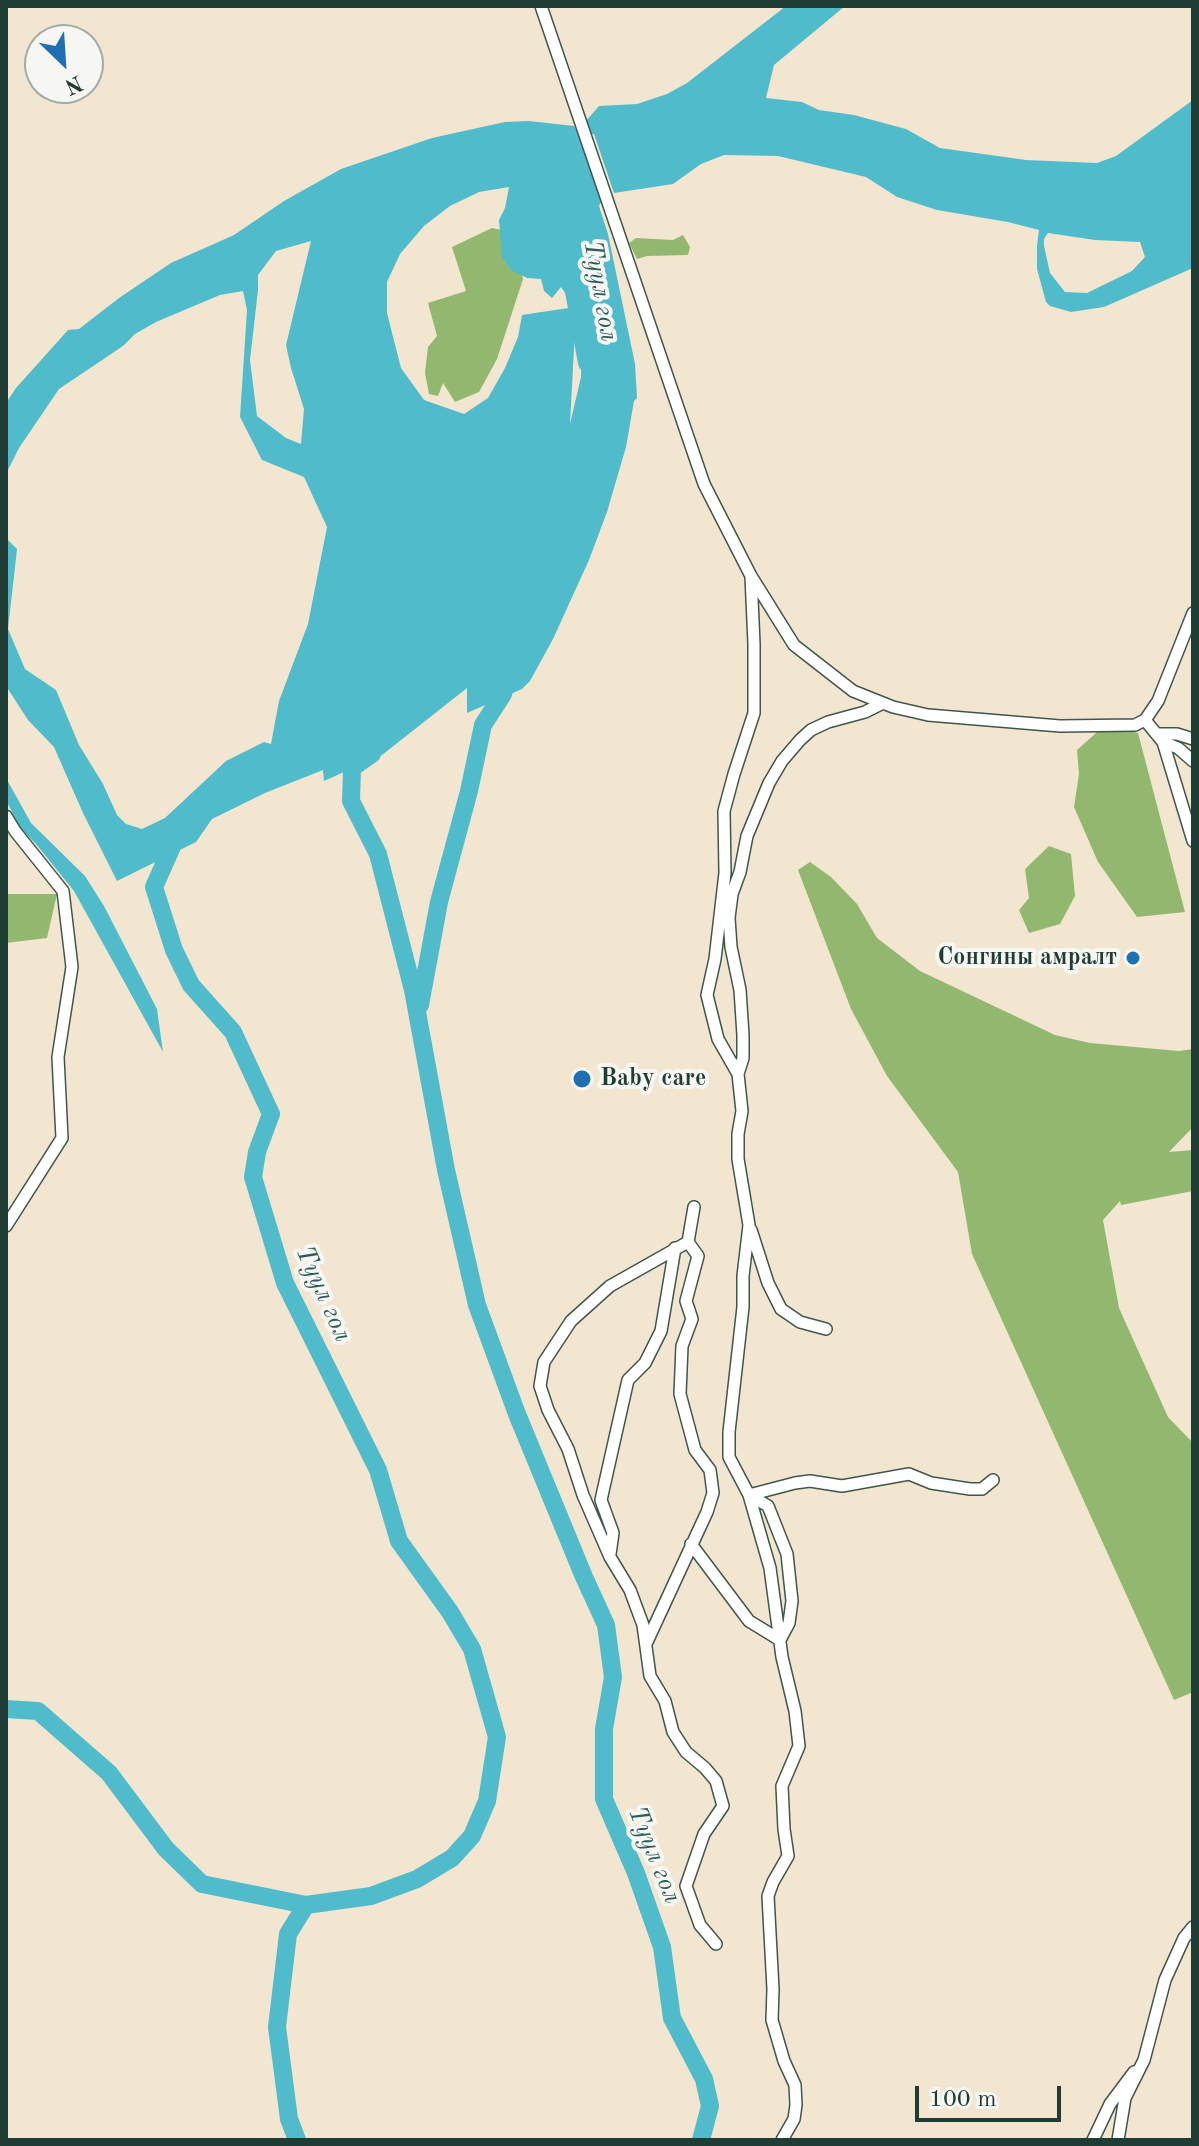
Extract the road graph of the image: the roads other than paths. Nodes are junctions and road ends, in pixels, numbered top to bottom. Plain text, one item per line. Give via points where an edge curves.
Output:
1 (541, 6) edge
2 (751, 576) junction
3 (1193, 613) edge
4 (883, 703) junction
5 (1145, 720) junction
6 (1160, 738) junction
7 (1193, 739) edge
8 (1193, 761) edge
9 (6, 816) edge
10 (1193, 841) edge
11 (738, 1074) junction
12 (694, 1207) dead end
13 (749, 1225) junction
14 (6, 1226) edge
15 (688, 1242) junction
16 (675, 1248) junction
17 (826, 1329) dead end
18 (993, 1480) dead end
19 (749, 1495) junction
20 (691, 1544) junction
21 (610, 1557) junction
22 (780, 1640) junction
23 (646, 1645) junction
24 (1193, 1927) edge
25 (716, 1944) dead end
26 (1144, 2060) junction
27 (782, 2140) edge
28 (1093, 2140) edge
29 (1118, 2140) edge

1 - 2 street via 704,484
2 - 4 street via 794,645 853,691
2 - 11 street via 754,713 724,811 725,873 707,995 718,1039
3 - 5 street via 1158,701
4 - 5 street via 928,715 1060,726 1135,725
4 - 11 street via 828,722 800,740 769,783 747,836 729,918 743,1035
5 - 6 street
6 - 7 street via 1177,734
6 - 8 street
6 - 10 street
9 - 14 street via 63,891 72,967 58,1057 62,1138
11 - 13 street via 738,1159
12 - 15 street
13 - 17 street via 781,1309 800,1322
13 - 19 street via 729,1457
15 - 16 street
15 - 20 street via 698,1256 686,1301 692,1319 682,1346 680,1394 695,1450 710,1470 713,1493
16 - 21 street via 661,1331 645,1363 628,1380 601,1500 613,1533
16 - 21 street via 610,1286 571,1321 544,1362 540,1386 548,1410
18 - 19 street via 982,1489 970,1489 909,1474 842,1486 810,1481
19 - 22 street via 770,1568
19 - 22 street via 768,1506 787,1554 792,1601
20 - 22 street via 749,1621
20 - 23 street
21 - 23 street via 630,1590
22 - 27 street via 799,1746 782,1786 788,1856 768,1896 772,2020 795,2085 794,2119
23 - 25 street via 650,1676 665,1701 673,1732 716,1781 723,1806 704,1834 686,1886 700,1925
24 - 26 street via 1165,1980
26 - 28 street via 1115,2095
26 - 29 street via 1125,2098

